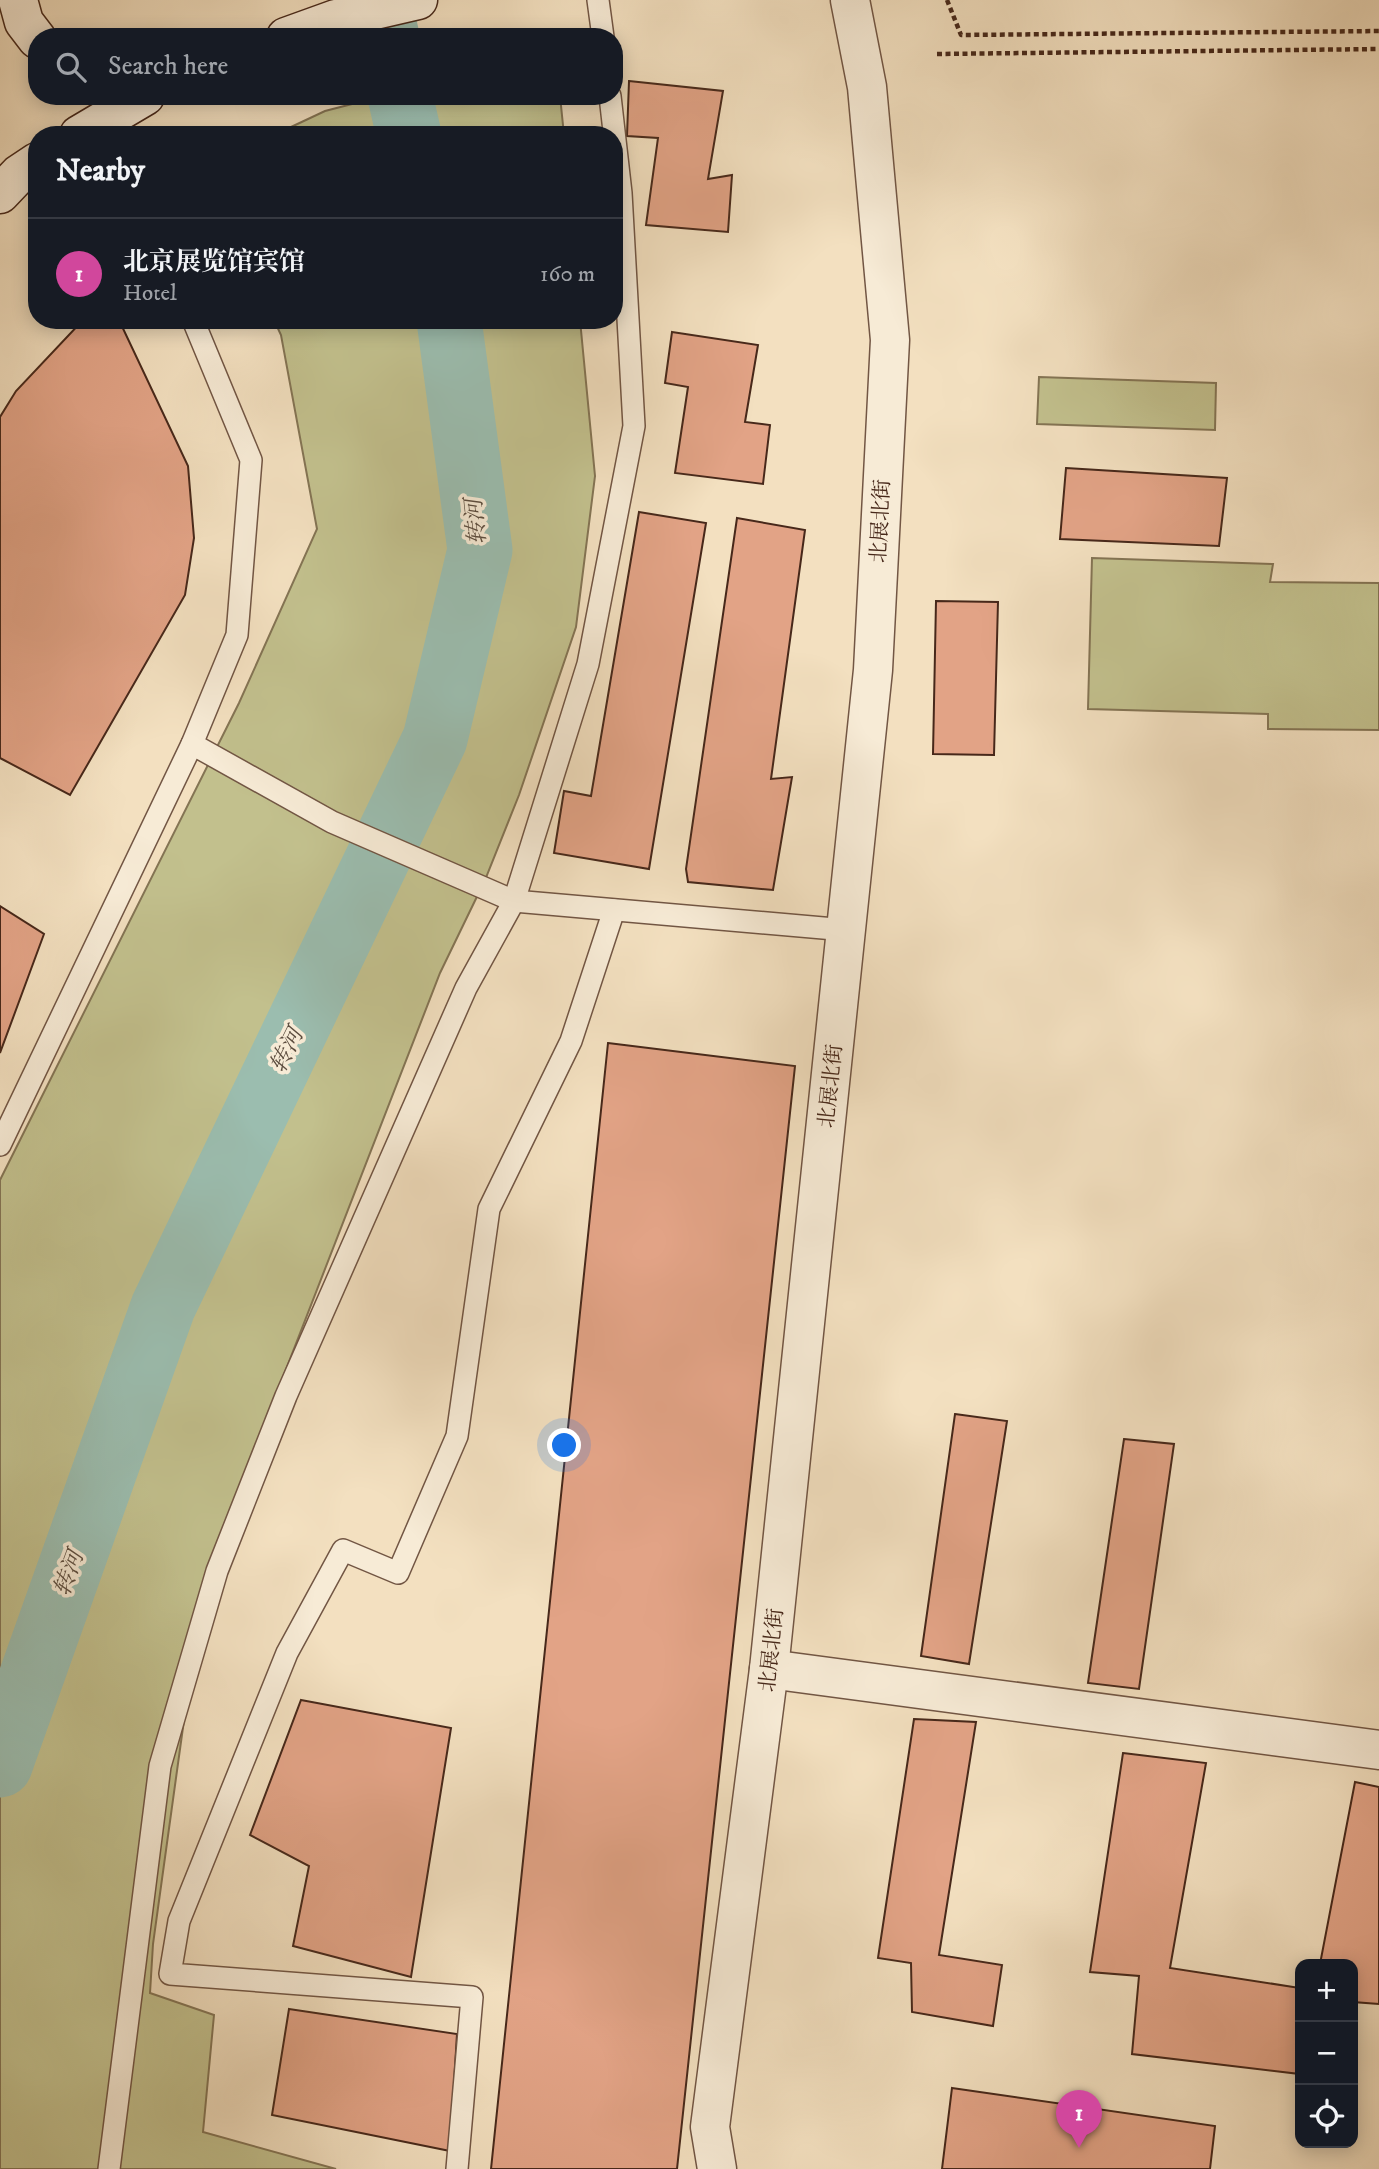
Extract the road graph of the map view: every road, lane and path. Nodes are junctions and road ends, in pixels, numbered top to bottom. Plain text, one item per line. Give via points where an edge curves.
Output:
1 (18, 0) edge
2 (418, 0) edge
3 (598, 0) edge
4 (850, 0) edge
5 (947, 0) edge
6 (29, 28) edge
7 (311, 28) edge
8 (602, 28) edge
9 (1379, 31) edge
10 (1379, 49) edge
11 (937, 54) dead end
12 (130, 105) edge
13 (611, 105) edge
14 (94, 126) edge
15 (613, 126) edge
16 (28, 168) edge
17 (0, 194) edge
18 (623, 229) edge
19 (197, 329) edge
20 (192, 744) junction
21 (514, 901) junction
22 (614, 909) junction
23 (846, 930) junction
24 (0, 1145) edge
25 (769, 1669) junction
26 (1379, 1750) edge
27 (109, 2169) edge
28 (457, 2169) edge
29 (717, 2169) edge

1 - 6 street
2 - 7 street
3 - 8 lane
4 - 23 street, 北展北街 via 867,87 890,340 873,670
5 - 9 path via 961,35
10 - 11 path
12 - 14 street
13 - 15 lane
16 - 17 street
18 - 21 lane via 634,426 589,664
19 - 20 lane via 251,460 237,635
20 - 21 lane via 332,822
20 - 24 lane
21 - 22 lane
21 - 27 lane via 466,988 286,1396 217,1572 160,1766
22 - 23 lane
22 - 28 lane via 571,1041 489,1209 457,1436 398,1573 343,1550 287,1653 179,1921 170,1974 472,1997
23 - 25 street, 北展北街
25 - 26 street
25 - 29 street, 北展北街 via 710,2127

